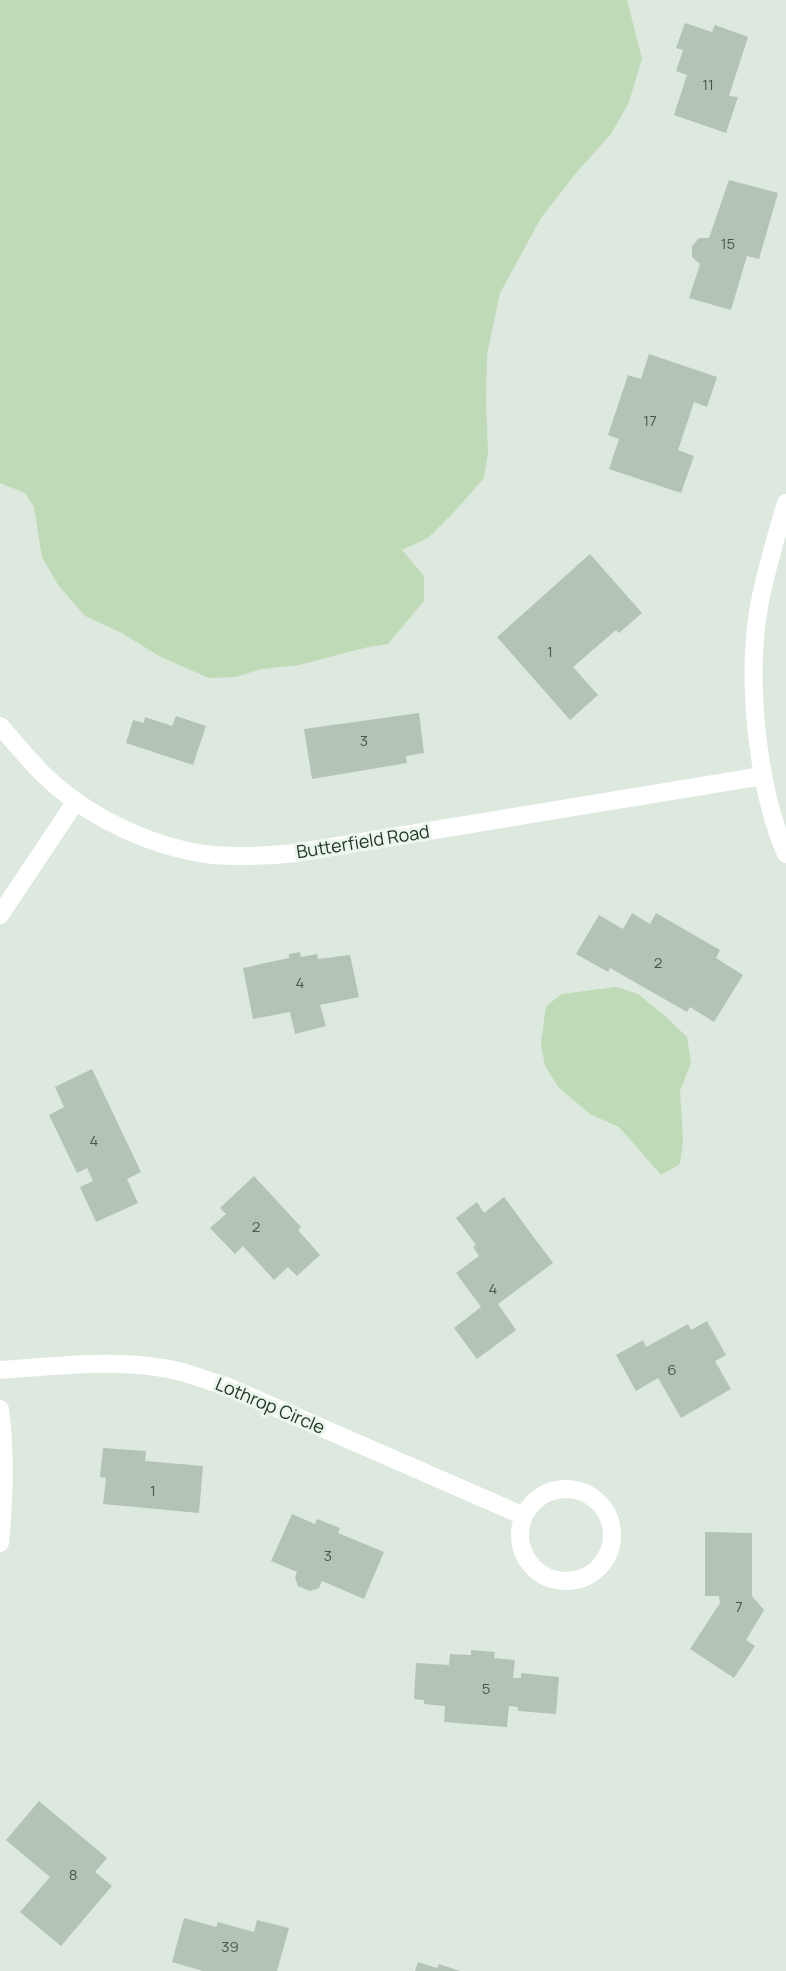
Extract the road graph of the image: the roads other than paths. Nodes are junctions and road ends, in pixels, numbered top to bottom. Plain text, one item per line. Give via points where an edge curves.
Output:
1 (786, 503) edge
2 (0, 726) edge
3 (763, 776) junction
4 (76, 801) junction
5 (786, 854) edge
6 (0, 915) edge
7 (0, 1370) edge
8 (0, 1409) edge
9 (524, 1516) junction
10 (0, 1543) edge

1 - 3 street via 761,598 752,677
2 - 4 street, Butterfield Road via 44,775
3 - 4 street, Butterfield Road via 255,857 213,855 147,839
3 - 5 street
4 - 6 street
7 - 9 street, Lothrop Circle via 88,1364 180,1372 226,1386
8 - 10 street via 4,1435
9 - 9 street via 534,1502 549,1492 567,1489 585,1493 600,1503 609,1518 609,1554 599,1568 583,1578 566,1581 548,1577 533,1567 524,1552 520,1534

